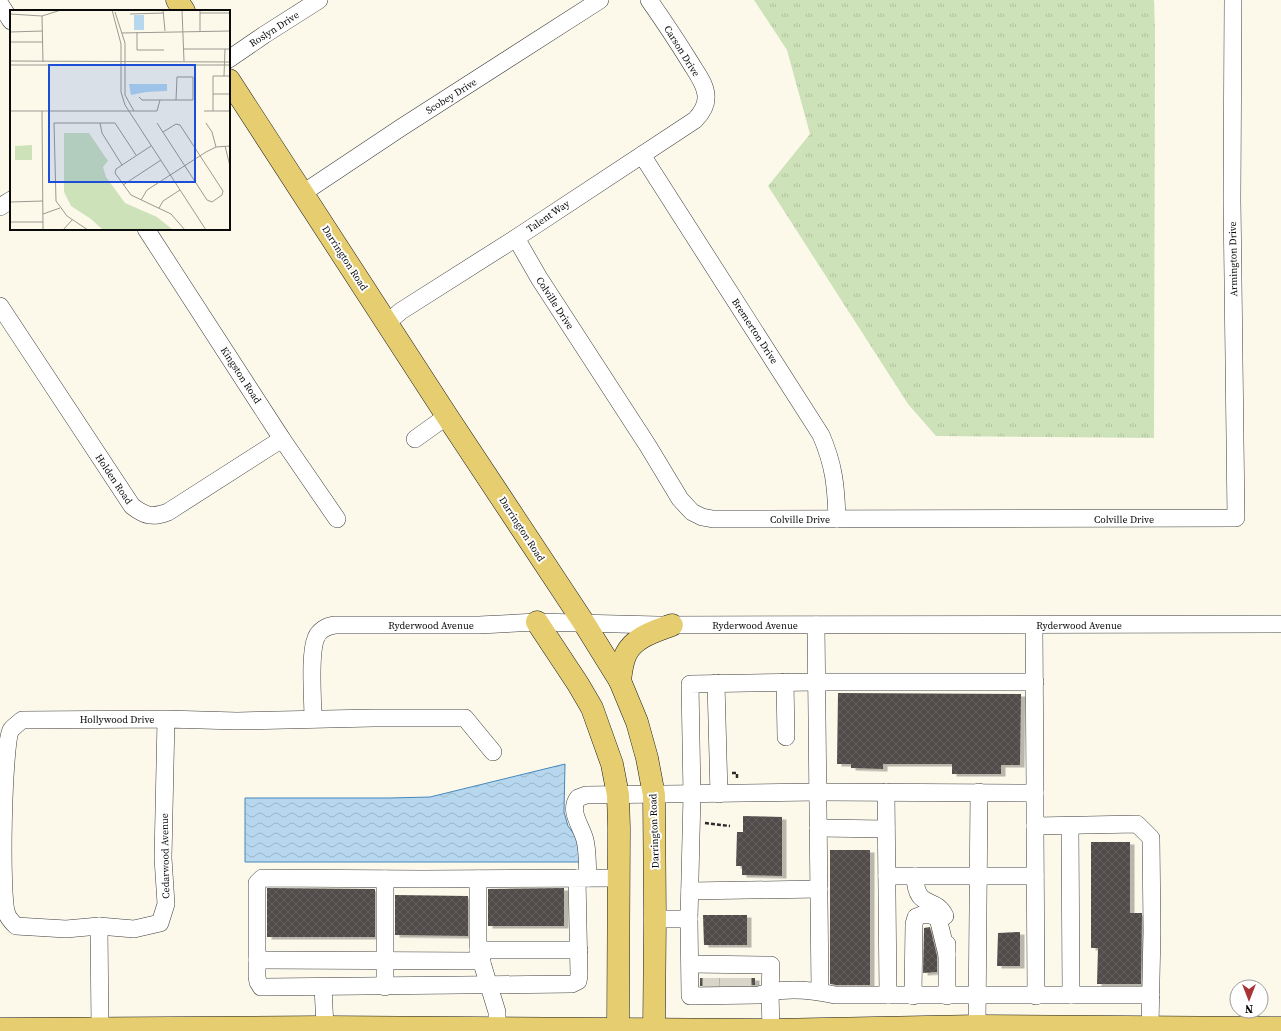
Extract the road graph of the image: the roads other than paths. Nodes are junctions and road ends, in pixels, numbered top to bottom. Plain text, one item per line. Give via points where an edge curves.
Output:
1 (177, 0) edge
2 (319, 0) edge
3 (600, 0) edge
4 (649, 0) edge
5 (1233, 0) edge
6 (0, 4) edge
7 (183, 10) edge
8 (10, 19) edge
9 (230, 58) edge
10 (230, 82) edge
11 (705, 106) joint
12 (642, 155) junction
13 (303, 193) junction
14 (10, 201) edge
15 (0, 207) edge
16 (147, 230) edge
17 (516, 238) junction
18 (0, 306) edge
19 (387, 322) junction
20 (447, 416) junction
21 (282, 439) junction
22 (415, 439) dead end
23 (1236, 518) joint
24 (337, 519) dead end
25 (837, 519) junction
26 (537, 622) junction
27 (584, 623) junction
28 (1281, 624) edge
29 (672, 625) junction
30 (816, 625) junction
31 (1034, 625) junction
32 (620, 681) junction
33 (785, 682) junction
34 (817, 682) junction
35 (1035, 682) junction
36 (716, 683) junction
37 (166, 719) junction
38 (313, 719) junction
39 (786, 737) dead end
40 (493, 752) dead end
41 (818, 792) junction
42 (886, 792) junction
43 (979, 792) junction
44 (1035, 793) junction
45 (719, 794) junction
46 (618, 795) junction
47 (654, 795) junction
48 (692, 795) junction
49 (1035, 826) junction
50 (1070, 826) junction
51 (818, 828) junction
52 (886, 829) junction
53 (887, 876) junction
54 (915, 876) junction
55 (978, 876) junction
56 (1035, 876) junction
57 (582, 878) junction
58 (618, 878) junction
59 (385, 879) junction
60 (478, 879) junction
61 (819, 889) junction
62 (690, 891) junction
63 (655, 919) junction
64 (689, 919) junction
65 (99, 926) junction
66 (579, 950) junction
67 (480, 955) junction
68 (946, 955) junction
69 (257, 960) junction
70 (385, 961) junction
71 (690, 964) junction
72 (727, 983) junction
73 (489, 986) junction
74 (323, 987) junction
75 (385, 987) junction
76 (770, 992) junction
77 (820, 992) junction
78 (888, 995) junction
79 (1071, 995) junction
80 (1151, 995) junction
81 (913, 996) junction
82 (947, 996) junction
83 (977, 996) junction
84 (1036, 996) junction
85 (1150, 1026) junction
86 (497, 1027) junction
87 (1281, 1028) edge
88 (0, 1029) edge
89 (100, 1029) junction
90 (325, 1029) edge
91 (618, 1029) edge
92 (977, 1029) edge
93 (654, 1030) edge
94 (770, 1030) junction

1 - 7 main road
2 - 9 street, Roslyn Drive
3 - 13 street, Scobey Drive
4 - 11 street, Carson Drive via 704,86
5 - 23 street, Armington Drive via 1232,200
6 - 8 street
10 - 13 main road, Darrington Road
11 - 12 street, Talent Way via 695,120
12 - 17 street, Talent Way
12 - 25 street, Bremerton Drive via 821,435 829,452 833,470
13 - 19 main road, Darrington Road
14 - 15 street
16 - 21 street, Kingston Road
17 - 19 street, Talent Way
17 - 25 street, Colville Drive via 686,507 702,517 713,519
18 - 21 street, Holden Road via 132,506 142,514 159,516 168,512
19 - 20 main road, Darrington Road
20 - 22 street
20 - 27 main road, Darrington Road
21 - 24 street, Kingston Road
23 - 25 street, Colville Drive
26 - 27 street, Ryderwood Avenue
26 - 38 street, Ryderwood Avenue via 455,626 326,627 318,634 314,644
26 - 46 main road via 592,708 612,764
27 - 29 street, Ryderwood Avenue
27 - 32 main road, Darrington Road
28 - 31 street, Ryderwood Avenue
29 - 30 street, Ryderwood Avenue
29 - 32 main road via 644,636 634,643 626,653
30 - 31 street, Ryderwood Avenue
30 - 34 street
31 - 35 street
32 - 47 main road, Darrington Road via 648,758
33 - 34 street
33 - 36 street
33 - 39 street
34 - 35 street
34 - 41 street
35 - 44 street
36 - 45 street
36 - 48 street via 690,684
37 - 38 street, Hollywood Drive
37 - 65 street, Cedarwood Avenue via 166,904 160,923 134,929
37 - 65 street, Hollywood Drive via 22,720 10,731 3,848 3,895 7,915 16,926 66,930
38 - 40 street, Hollywood Drive via 465,718
41 - 42 street
41 - 45 street
41 - 51 street
42 - 43 street
42 - 52 street
43 - 44 street
43 - 55 street
44 - 49 street
45 - 48 street
46 - 47 street
46 - 57 street via 586,795 576,801 575,812 585,839
46 - 58 main road
47 - 48 street
47 - 63 main road, Darrington Road
48 - 62 street
49 - 50 street
49 - 56 street
50 - 79 street
50 - 80 street via 1137,824 1152,838
51 - 52 street
51 - 61 street
52 - 53 street
53 - 54 street
53 - 78 street
54 - 55 street
54 - 68 street via 919,896 943,912 948,922
55 - 56 street
55 - 83 street
56 - 84 street
57 - 58 street
57 - 60 street
57 - 66 street
58 - 91 main road
59 - 60 street
59 - 69 street via 262,878 257,883
59 - 70 street
60 - 67 street
61 - 62 street
61 - 77 street
62 - 64 street
63 - 64 street
63 - 93 main road, Darrington Road
64 - 71 street
65 - 89 street
66 - 67 street
66 - 73 street via 579,976 576,983
67 - 70 street
67 - 73 street
68 - 81 street via 938,918 931,914 916,917
68 - 82 street
69 - 70 street
69 - 74 street via 257,977 261,987
70 - 75 street
71 - 72 street
71 - 72 street via 690,996
72 - 76 street via 759,995
72 - 76 street via 771,964
73 - 75 street
73 - 86 street via 497,1012
74 - 75 street
74 - 90 street
76 - 77 street via 787,989
76 - 94 street
77 - 78 street via 835,995
78 - 81 street
79 - 80 street
79 - 84 street
80 - 85 street
81 - 82 street
82 - 83 street
83 - 84 street
83 - 92 street
85 - 87 main road
85 - 92 main road
86 - 90 main road
86 - 91 main road
88 - 89 main road
89 - 90 main road
91 - 93 main road
92 - 94 main road
93 - 94 main road

